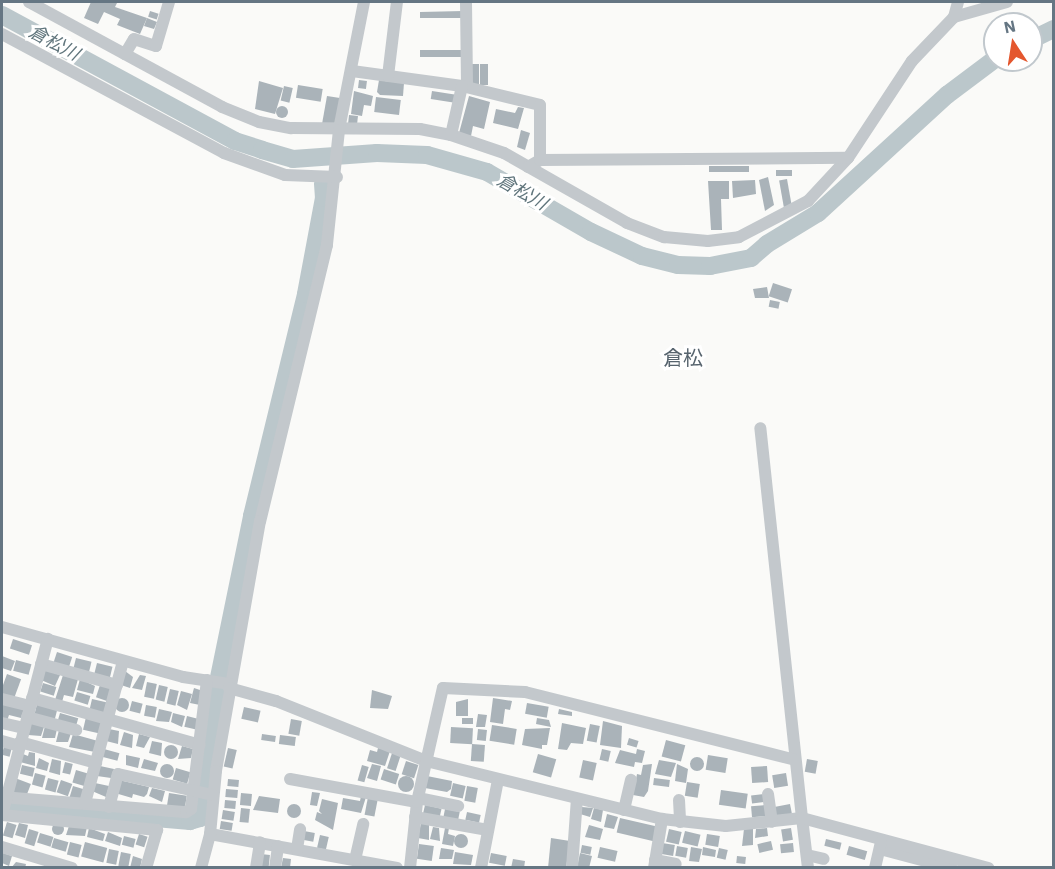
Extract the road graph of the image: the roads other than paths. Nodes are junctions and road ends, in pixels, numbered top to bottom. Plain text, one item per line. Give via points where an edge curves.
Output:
1 (29, 2) edge
2 (169, 2) edge
3 (364, 2) edge
4 (397, 2) edge
5 (466, 2) edge
6 (958, 2) edge
7 (1008, 2) edge
8 (954, 17) junction
9 (2, 34) edge
10 (125, 54) junction
11 (352, 71) junction
12 (388, 76) junction
13 (465, 87) junction
14 (339, 130) junction
15 (451, 135) junction
16 (848, 159) junction
17 (540, 160) junction
18 (528, 167) junction
19 (337, 177) junction
20 (760, 428) dead end
21 (2, 627) edge
22 (48, 639) junction
23 (123, 661) junction
24 (41, 664) junction
25 (221, 683) junction
26 (117, 685) junction
27 (2, 699) edge
28 (28, 712) junction
29 (108, 720) junction
30 (2, 723) edge
31 (76, 730) dead end
32 (2, 741) edge
33 (20, 744) junction
34 (200, 744) junction
35 (2, 759) edge
36 (795, 760) junction
37 (426, 761) junction
38 (15, 763) junction
39 (96, 763) junction
40 (291, 779) dead end
41 (498, 780) junction
42 (632, 780) dead end
43 (203, 794) junction
44 (768, 794) dead end
45 (578, 799) junction
46 (418, 800) junction
47 (679, 800) dead end
48 (85, 803) junction
49 (3, 806) edge
50 (458, 806) dead end
51 (109, 807) junction
52 (624, 810) junction
53 (416, 817) junction
54 (802, 818) junction
55 (662, 819) junction
56 (680, 822) junction
57 (772, 822) junction
58 (363, 824) dead end
59 (300, 829) dead end
60 (488, 830) junction
61 (210, 834) junction
62 (260, 842) junction
63 (881, 844) junction
64 (278, 846) junction
65 (2, 847) edge
66 (297, 849) junction
67 (824, 859) dead end
68 (356, 860) junction
69 (807, 861) edge
70 (331, 862) edge
71 (655, 864) edge
72 (676, 864) dead end
73 (72, 867) edge
74 (146, 867) edge
75 (201, 867) edge
76 (256, 867) edge
77 (275, 867) edge
78 (391, 867) edge
79 (410, 867) edge
80 (482, 867) edge
81 (572, 867) edge
82 (875, 867) edge
83 (952, 867) edge
84 (988, 867) edge

1 - 10 street
2 - 10 street via 156,46 134,39
3 - 11 street
4 - 12 street
5 - 13 street
6 - 8 street
7 - 8 street
8 - 16 street via 912,61
9 - 19 street via 224,153 285,176
10 - 14 street via 222,107 259,122
11 - 12 street
11 - 14 street
12 - 13 street
13 - 15 street
13 - 17 street via 540,105
14 - 15 street via 420,129
14 - 19 street
15 - 18 street via 504,153
16 - 17 street
16 - 18 street via 808,201 782,218 739,237 708,241 664,237 627,223
17 - 18 street
19 - 25 street via 327,245
20 - 36 street
21 - 22 street
22 - 23 street
22 - 24 street
23 - 25 street
23 - 26 street
24 - 26 street
24 - 28 street
25 - 34 street
25 - 37 street
25 - 43 street
26 - 29 street
27 - 28 street
28 - 29 street
28 - 30 street
28 - 31 street
28 - 33 street
29 - 34 street
29 - 39 street
32 - 33 street
33 - 38 street
33 - 39 street
34 - 43 street
35 - 38 street
36 - 37 street via 525,692 443,688
36 - 54 street
37 - 41 street
37 - 46 street
38 - 49 street
39 - 48 street
40 - 46 street
41 - 45 street
41 - 60 street
42 - 52 street
43 - 51 street via 186,812
43 - 51 street via 118,774
43 - 61 street
44 - 57 street
45 - 52 street
45 - 81 street
46 - 50 street
46 - 53 street
47 - 56 street
48 - 49 street
48 - 51 street
49 - 74 street via 157,830
52 - 55 street
53 - 60 street
53 - 79 street
54 - 57 street
54 - 63 street
54 - 69 street
55 - 56 street
55 - 71 street
56 - 57 street via 726,826
58 - 68 street
59 - 66 street
60 - 80 street
61 - 62 street
61 - 75 street
62 - 64 street
62 - 76 street
63 - 82 street
63 - 83 street
63 - 84 street
64 - 66 street
64 - 77 street
65 - 73 street
66 - 70 street
67 - 69 street
68 - 70 street
68 - 78 street
71 - 72 street

